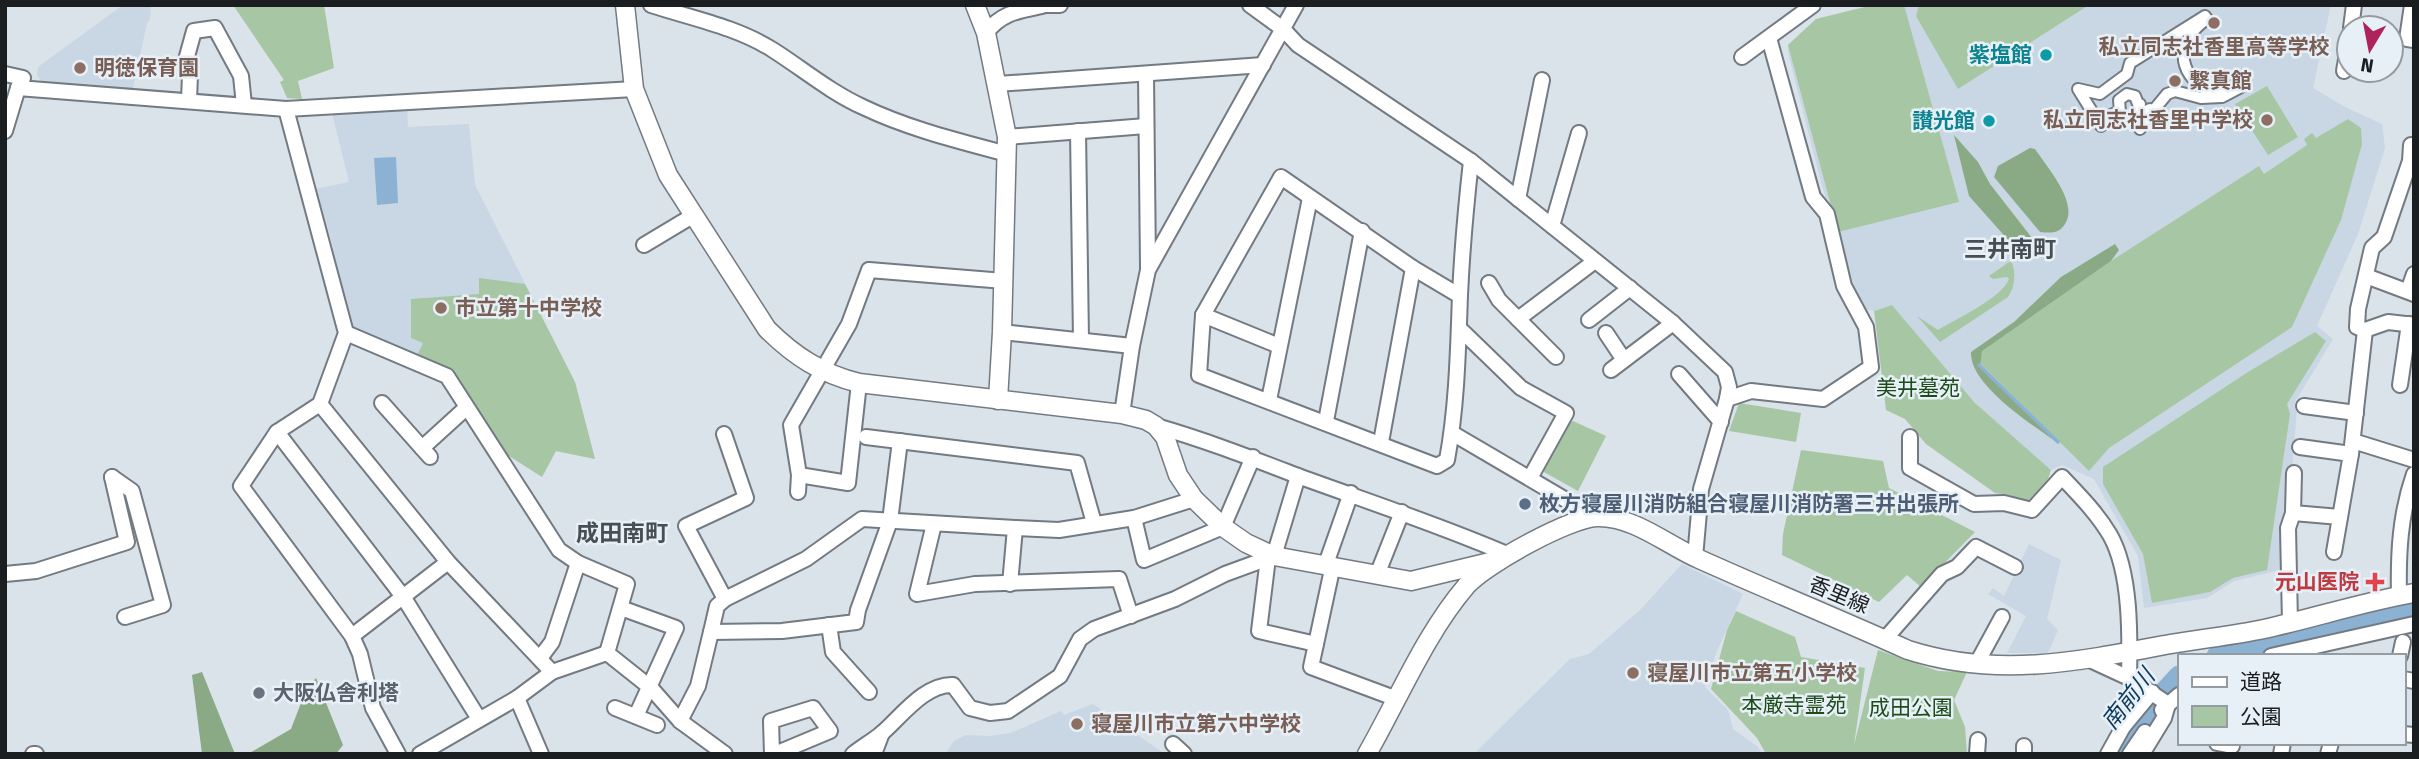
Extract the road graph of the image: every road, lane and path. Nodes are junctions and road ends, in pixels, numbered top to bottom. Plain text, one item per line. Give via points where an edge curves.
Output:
1 (625, 5) edge
2 (651, 5) edge
3 (975, 5) edge
4 (1060, 5) edge
5 (1250, 5) edge
6 (1296, 5) edge
7 (1813, 5) edge
8 (2412, 5) edge
9 (1041, 6) edge
10 (1283, 29) junction
11 (986, 33) junction
12 (1769, 38) junction
13 (2414, 40) edge
14 (1742, 57) dead end
15 (1263, 65) junction
16 (5, 74) edge
17 (1146, 74) junction
18 (1542, 80) dead end
19 (998, 84) junction
20 (18, 88) junction
21 (634, 89) junction
22 (2209, 92) joint
23 (189, 100) junction
24 (244, 105) junction
25 (286, 109) junction
26 (1146, 126) junction
27 (5, 131) edge
28 (1078, 131) junction
29 (1579, 133) dead end
30 (1007, 145) junction
31 (2411, 145) dead end
32 (1471, 161) junction
33 (1310, 198) junction
34 (1518, 199) junction
35 (694, 215) junction
36 (1552, 226) junction
37 (1362, 232) junction
38 (644, 245) dead end
39 (1595, 261) junction
40 (1413, 268) junction
41 (1148, 270) junction
42 (2414, 274) edge
43 (2366, 276) junction
44 (1004, 281) junction
45 (1489, 283) dead end
46 (1630, 288) junction
47 (2411, 293) edge
48 (1460, 296) junction
49 (1203, 315) junction
50 (1518, 319) junction
51 (1589, 320) dead end
52 (1673, 323) junction
53 (2411, 325) edge
54 (1459, 328) junction
55 (2365, 330) junction
56 (1002, 332) junction
57 (346, 333) junction
58 (1606, 333) dead end
59 (1081, 340) junction
60 (1132, 346) junction
61 (1279, 346) junction
62 (1556, 356) dead end
63 (1623, 360) junction
64 (823, 370) junction
65 (1611, 370) dead end
66 (1679, 374) dead end
67 (2397, 375) dead end
68 (859, 383) junction
69 (998, 400) junction
70 (1269, 400) junction
71 (1727, 400) junction
72 (382, 403) dead end
73 (320, 404) junction
74 (2304, 406) dead end
75 (466, 408) junction
76 (2356, 413) junction
77 (1122, 414) junction
78 (1326, 421) junction
79 (1721, 422) junction
80 (1156, 426) junction
81 (277, 432) junction
82 (1452, 433) junction
83 (724, 434) dead end
84 (866, 437) dead end
85 (900, 442) junction
86 (1381, 442) junction
87 (1906, 443) dead end
88 (2300, 447) dead end
89 (2352, 447) junction
90 (1253, 457) junction
91 (2414, 460) edge
92 (2294, 473) dead end
93 (2414, 474) edge
94 (799, 475) junction
95 (1298, 476) junction
96 (1530, 478) junction
97 (797, 492) dead end
98 (1351, 493) junction
99 (1194, 499) junction
100 (2409, 500) edge
101 (1402, 512) junction
102 (2293, 513) junction
103 (1595, 517) junction
104 (2340, 517) junction
105 (1134, 518) junction
106 (890, 521) junction
107 (1094, 523) junction
108 (934, 524) junction
109 (1223, 527) junction
110 (1015, 528) junction
111 (2334, 552) dead end
112 (1271, 557) junction
113 (1502, 558) junction
114 (1695, 558) junction
115 (447, 562) junction
116 (578, 563) junction
117 (1329, 565) junction
118 (2015, 567) dead end
119 (5, 574) edge
120 (1377, 575) junction
121 (1010, 584) junction
122 (2407, 594) edge
123 (404, 598) junction
124 (725, 599) junction
125 (621, 608) junction
126 (1131, 616) junction
127 (125, 617) dead end
128 (2002, 617) dead end
129 (2290, 623) junction
130 (2414, 624) edge
131 (829, 625) junction
132 (711, 632) junction
133 (352, 636) junction
134 (1885, 639) junction
135 (1315, 644) junction
136 (2321, 651) edge
137 (2129, 652) junction
138 (607, 653) junction
139 (2298, 653) edge
140 (540, 658) junction
141 (2090, 660) junction
142 (1977, 663) junction
143 (552, 672) junction
144 (2129, 678) junction
145 (651, 688) junction
146 (869, 692) dead end
147 (2152, 692) junction
148 (517, 698) junction
149 (1397, 699) junction
150 (2174, 700) edge
151 (615, 708) dead end
152 (636, 716) junction
153 (479, 719) junction
154 (680, 721) junction
155 (657, 725) dead end
156 (882, 733) junction
157 (398, 754) edge
158 (420, 754) edge
159 (541, 754) edge
160 (725, 754) edge
161 (853, 754) edge
162 (874, 754) edge
163 (1367, 754) edge
164 (2108, 754) edge
165 (2130, 754) edge
166 (2142, 754) edge

1 - 21 street
2 - 30 street via 737,32 867,109 942,137
3 - 11 street
4 - 9 street
5 - 10 street
6 - 10 street
7 - 12 street
8 - 13 street via 2407,39
9 - 11 street via 1011,12
10 - 15 street
10 - 32 street via 1298,45
11 - 19 street
12 - 14 street
12 - 71 street via 1814,197 1827,214 1844,286 1866,327 1871,367 1823,399 1751,391
15 - 17 street
15 - 41 street
16 - 20 street via 23,78
17 - 19 street
17 - 26 street
18 - 34 street
19 - 30 street
20 - 23 street
20 - 27 street
21 - 25 street
21 - 35 street via 668,175
22 - 22 street via 2238,83 2241,87 2222,97 2201,98 2175,90 2153,111 2144,112 2147,118 2140,129 2136,120 2140,104 2135,96 2122,96 2120,112 2102,126 2078,89 2100,94 2127,74 2130,63 2205,16 2187,38 2183,58 2193,78
23 - 24 street
23 - 24 street via 186,60 194,31 215,28 241,76
24 - 25 street
25 - 57 street
26 - 28 street
26 - 41 street
28 - 30 street
28 - 59 street
29 - 36 street
30 - 44 street
31 - 43 street via 2410,161 2384,237 2372,248
32 - 34 street
32 - 48 street
33 - 37 street
33 - 49 street via 1281,177
33 - 61 street
34 - 36 street
35 - 38 street
35 - 64 street via 767,329 788,350
36 - 39 street
37 - 40 street
37 - 78 street
39 - 46 street
39 - 50 street
40 - 48 street
40 - 86 street
41 - 60 street
42 - 47 street
43 - 47 street
43 - 55 street via 2357,327
44 - 56 street
44 - 64 street via 869,270 849,324
45 - 50 street
46 - 51 street
46 - 52 street
48 - 54 street
49 - 61 street
49 - 70 street via 1199,375
50 - 62 street
52 - 63 street
52 - 71 street via 1725,372
53 - 55 street via 2388,323
53 - 67 street
54 - 82 street
54 - 96 street via 1521,388 1566,413
55 - 76 street
56 - 59 street
56 - 69 street
57 - 73 street
57 - 75 street via 447,376
58 - 63 street
59 - 60 street
60 - 77 street
61 - 70 street
63 - 65 street
64 - 68 street
64 - 94 street via 791,425
66 - 79 street
68 - 69 street
68 - 94 street via 848,483
69 - 77 street
70 - 78 street
71 - 79 street
72 - 75 street via 426,453
73 - 81 street
73 - 115 street
74 - 76 street
75 - 116 street via 559,550
76 - 89 street
77 - 80 street
78 - 86 street
79 - 114 street via 1701,489
80 - 90 street
80 - 99 street
81 - 123 street
81 - 133 street via 241,486
82 - 86 street via 1447,460 1437,466
82 - 96 street
83 - 124 street via 746,498 686,526
84 - 85 street
85 - 106 street
85 - 107 street via 1077,463
87 - 137 street via 1910,468 1951,485 1974,504 2004,503 2032,510 2062,477 2111,537 2122,564
88 - 89 street
89 - 91 street
89 - 104 street
90 - 95 street
90 - 109 street
92 - 102 street
93 - 100 street
94 - 97 street
95 - 98 street
95 - 112 street
96 - 103 street
98 - 101 street
98 - 117 street
99 - 105 street
99 - 109 street
100 - 122 street via 2398,559
101 - 113 street via 1460,533
101 - 120 street
102 - 104 street
102 - 129 street via 2288,528
103 - 113 street
103 - 114 street, 香里線 via 1643,530
104 - 111 street
105 - 107 street
105 - 109 street via 1144,559
106 - 108 street
106 - 124 street via 862,519 806,559
106 - 131 street via 856,622
107 - 110 street via 1059,530
108 - 110 street
108 - 121 street via 916,594 975,584
109 - 112 street
110 - 121 street
112 - 117 street
112 - 126 street
112 - 135 street via 1259,631
113 - 120 street via 1411,581
113 - 149 street via 1468,584 1449,609
114 - 134 street, 香里線
115 - 123 street
115 - 140 street
116 - 125 street via 627,584
116 - 140 street via 552,642
117 - 120 street
117 - 135 street
118 - 134 street via 1976,547 1957,567 1942,574
119 - 127 street via 36,571 127,542 112,477 132,491 163,605
121 - 126 street via 1119,579
122 - 129 street, 香里線
123 - 133 street
123 - 153 street
124 - 132 street via 717,606
125 - 138 street
125 - 145 street via 676,628
126 - 156 street via 1080,639 1060,676 1007,711 970,708 953,685 944,684 922,696
128 - 142 street
129 - 137 street, 香里線
130 - 136 street via 2365,634
131 - 132 street
131 - 146 street via 834,652
132 - 154 street via 698,686
133 - 157 street via 373,708
134 - 142 street, 香里線 via 1938,659
135 - 149 street via 1311,667
136 - 139 street
137 - 141 street, 香里線
137 - 144 street
138 - 143 street
138 - 145 street
140 - 143 street
141 - 142 street, 香里線 via 2043,666
141 - 144 street
143 - 148 street
144 - 147 street
145 - 152 street
145 - 154 street
147 - 150 street
147 - 164 street
148 - 153 street
148 - 159 street
149 - 163 street
150 - 165 street via 2154,717
150 - 166 street
151 - 152 street
152 - 155 street
153 - 158 street
154 - 160 street
156 - 161 street
156 - 162 street

